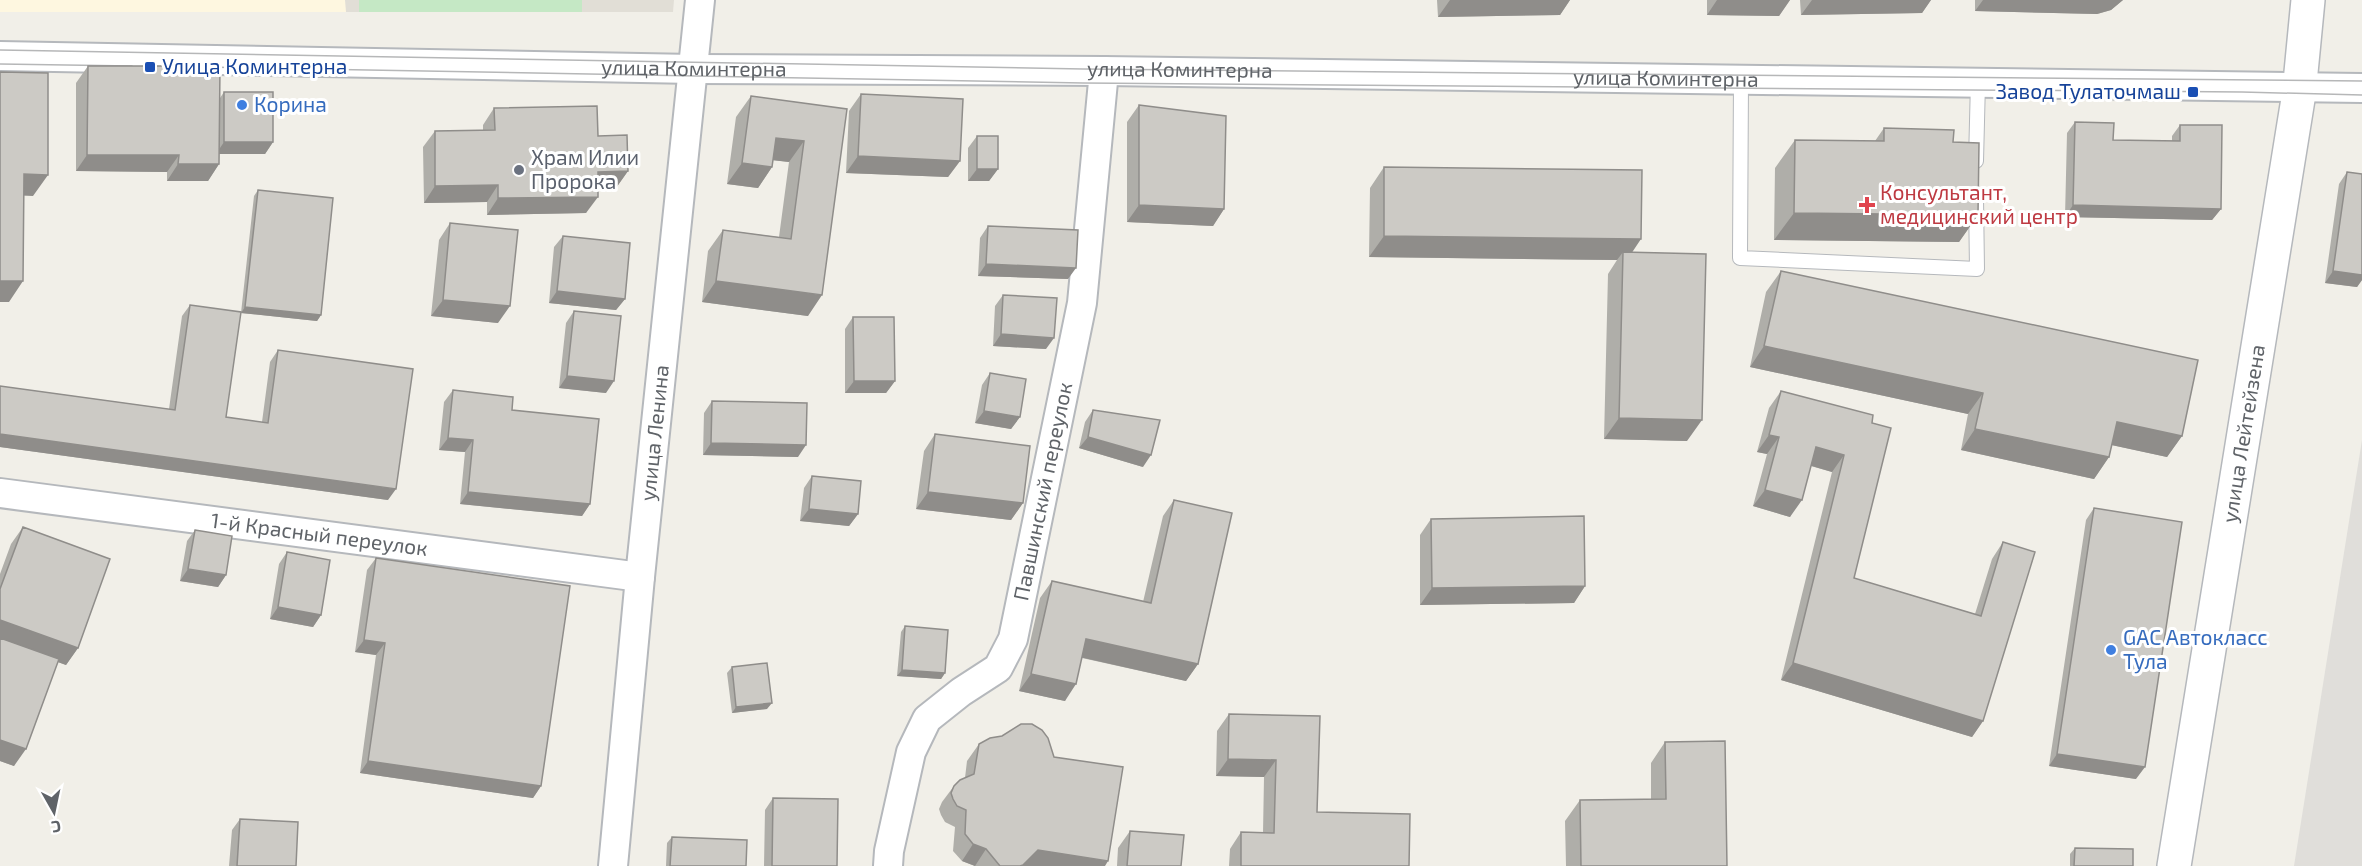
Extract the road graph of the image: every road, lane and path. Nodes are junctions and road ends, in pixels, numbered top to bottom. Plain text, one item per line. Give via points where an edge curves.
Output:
1 (700, 0) edge
2 (2308, 0) edge
3 (0, 56) edge
4 (694, 69) junction
5 (1104, 71) junction
6 (1741, 80) junction
7 (1978, 82) junction
8 (2300, 86) junction
9 (2362, 88) edge
10 (0, 493) edge
11 (640, 577) junction
12 (613, 866) edge
13 (888, 866) edge
14 (2174, 866) edge

1 - 4 street, улица Ленина
2 - 8 street, улица Лейтейзена
3 - 4 street, улица Коминтерна
4 - 5 street, улица Коминтерна
4 - 11 street, улица Ленина
5 - 6 street, улица Коминтерна
5 - 13 street, Павшинский переулок via 1082,303 1013,639 998,668 927,719 911,752
6 - 7 street, улица Коминтерна
6 - 7 lane via 1740,258 1977,269
7 - 8 street, улица Коминтерна
8 - 9 street, улица Коминтерна
8 - 14 street, улица Лейтейзена
10 - 11 street, 1-й Красный переулок
11 - 12 street, улица Ленина

